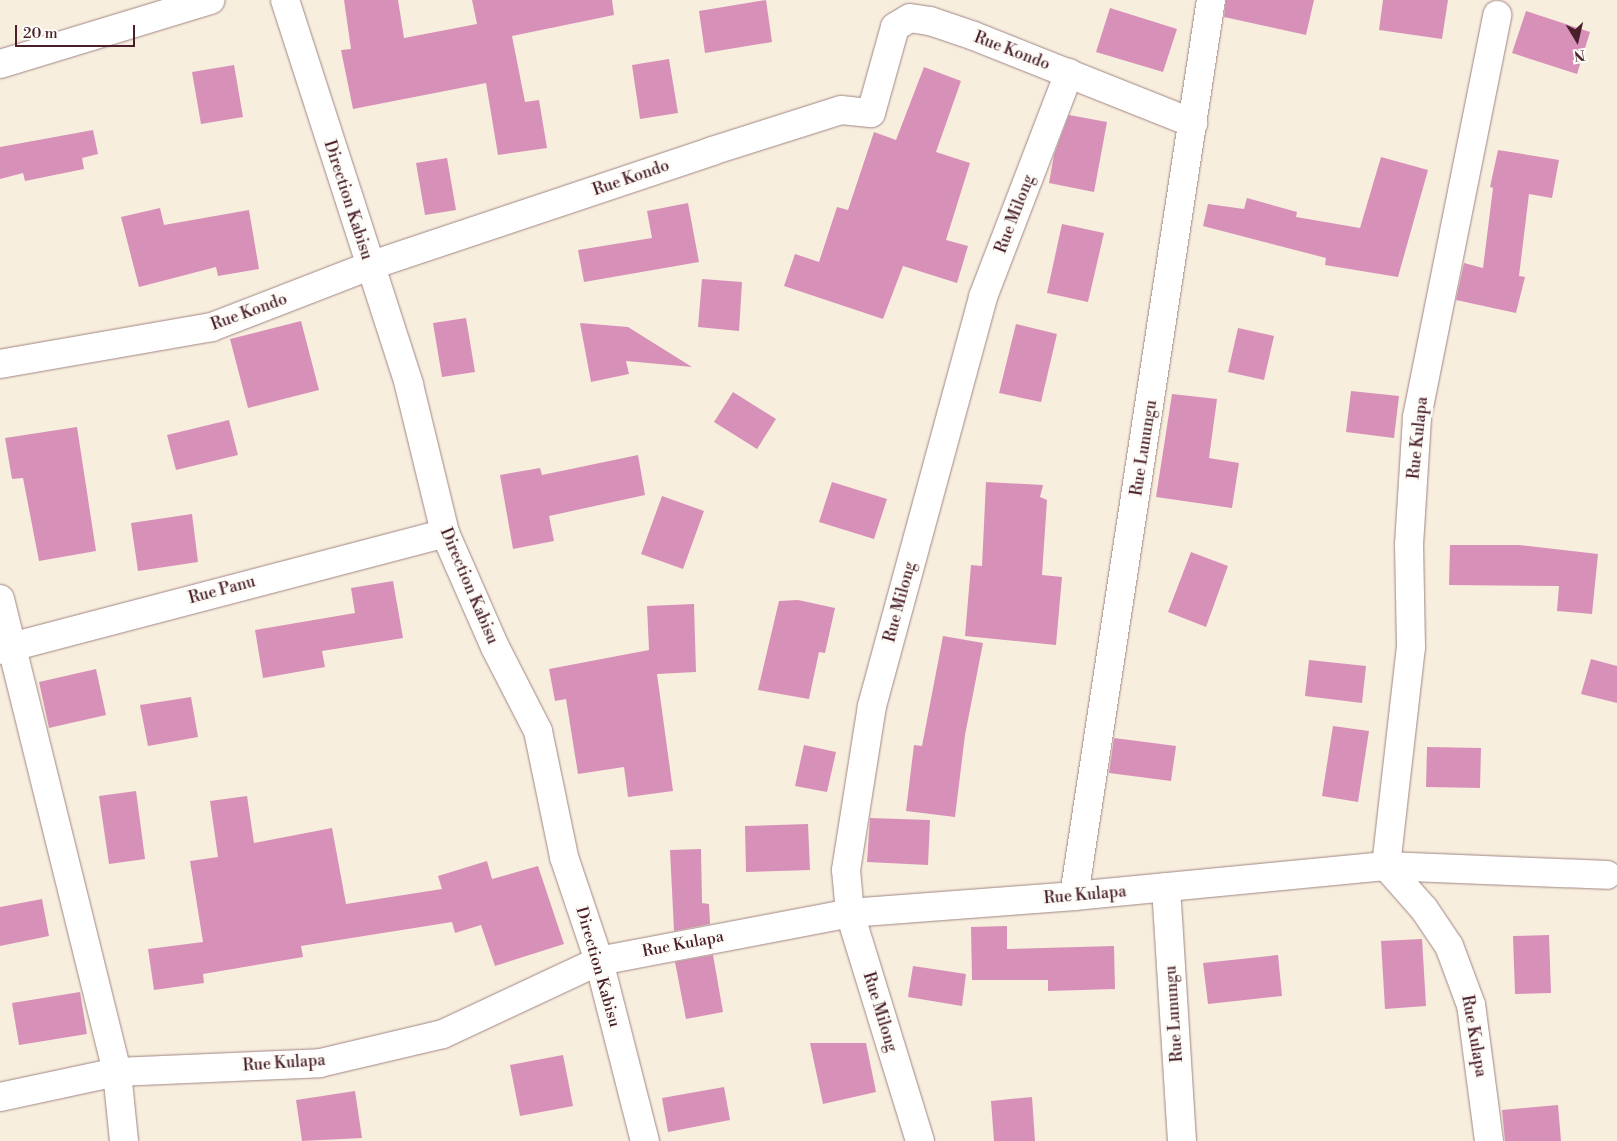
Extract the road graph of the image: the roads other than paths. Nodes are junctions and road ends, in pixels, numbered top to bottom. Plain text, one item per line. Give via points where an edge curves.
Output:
1 (211, 0) edge
2 (285, 0) edge
3 (1211, 0) edge
4 (169, 6) edge
5 (1497, 16) dead end
6 (0, 64) edge
7 (1069, 73) junction
8 (1193, 124) junction
9 (369, 266) junction
10 (0, 364) edge
11 (445, 533) junction
12 (0, 599) edge
13 (7, 647) edge
14 (1386, 866) junction
15 (1607, 875) dead end
16 (1166, 887) junction
17 (1074, 896) junction
18 (850, 913) junction
19 (599, 962) junction
20 (117, 1072) junction
21 (0, 1097) edge
22 (124, 1141) edge
23 (645, 1141) edge
24 (920, 1141) edge
25 (1182, 1141) edge
26 (1489, 1141) edge

1 - 4 street
2 - 9 street, Direction Kabisu
3 - 8 street, Rue Lunungu
4 - 6 street
5 - 14 street, Rue Kulapa via 1418,418 1409,545 1410,656
7 - 8 street, Rue Kondo
7 - 9 street, Rue Kondo via 974,36 930,21 910,18 896,27 871,113 840,110
7 - 18 street, Rue Milong via 984,296 872,706 846,870
8 - 17 street, Rue Lunungu
9 - 10 street, Rue Kondo via 212,327
9 - 11 street, Direction Kabisu via 409,386
11 - 13 street, Rue Panu
11 - 19 street, Direction Kabisu via 495,647 538,731 564,857
12 - 13 street
13 - 20 street
14 - 15 street, Rue Kulapa
14 - 16 street, Rue Kulapa
14 - 26 street, Rue Kulapa via 1424,909 1449,946 1468,996
16 - 17 street, Rue Kulapa
16 - 25 street, Rue Lunungu
17 - 18 street, Rue Kulapa
18 - 19 street, Rue Kulapa
18 - 24 street, Rue Milong
19 - 20 street, Rue Kulapa via 443,1034 330,1061
19 - 23 street, Direction Kabisu
20 - 21 street, Rue Kulapa
20 - 22 street

